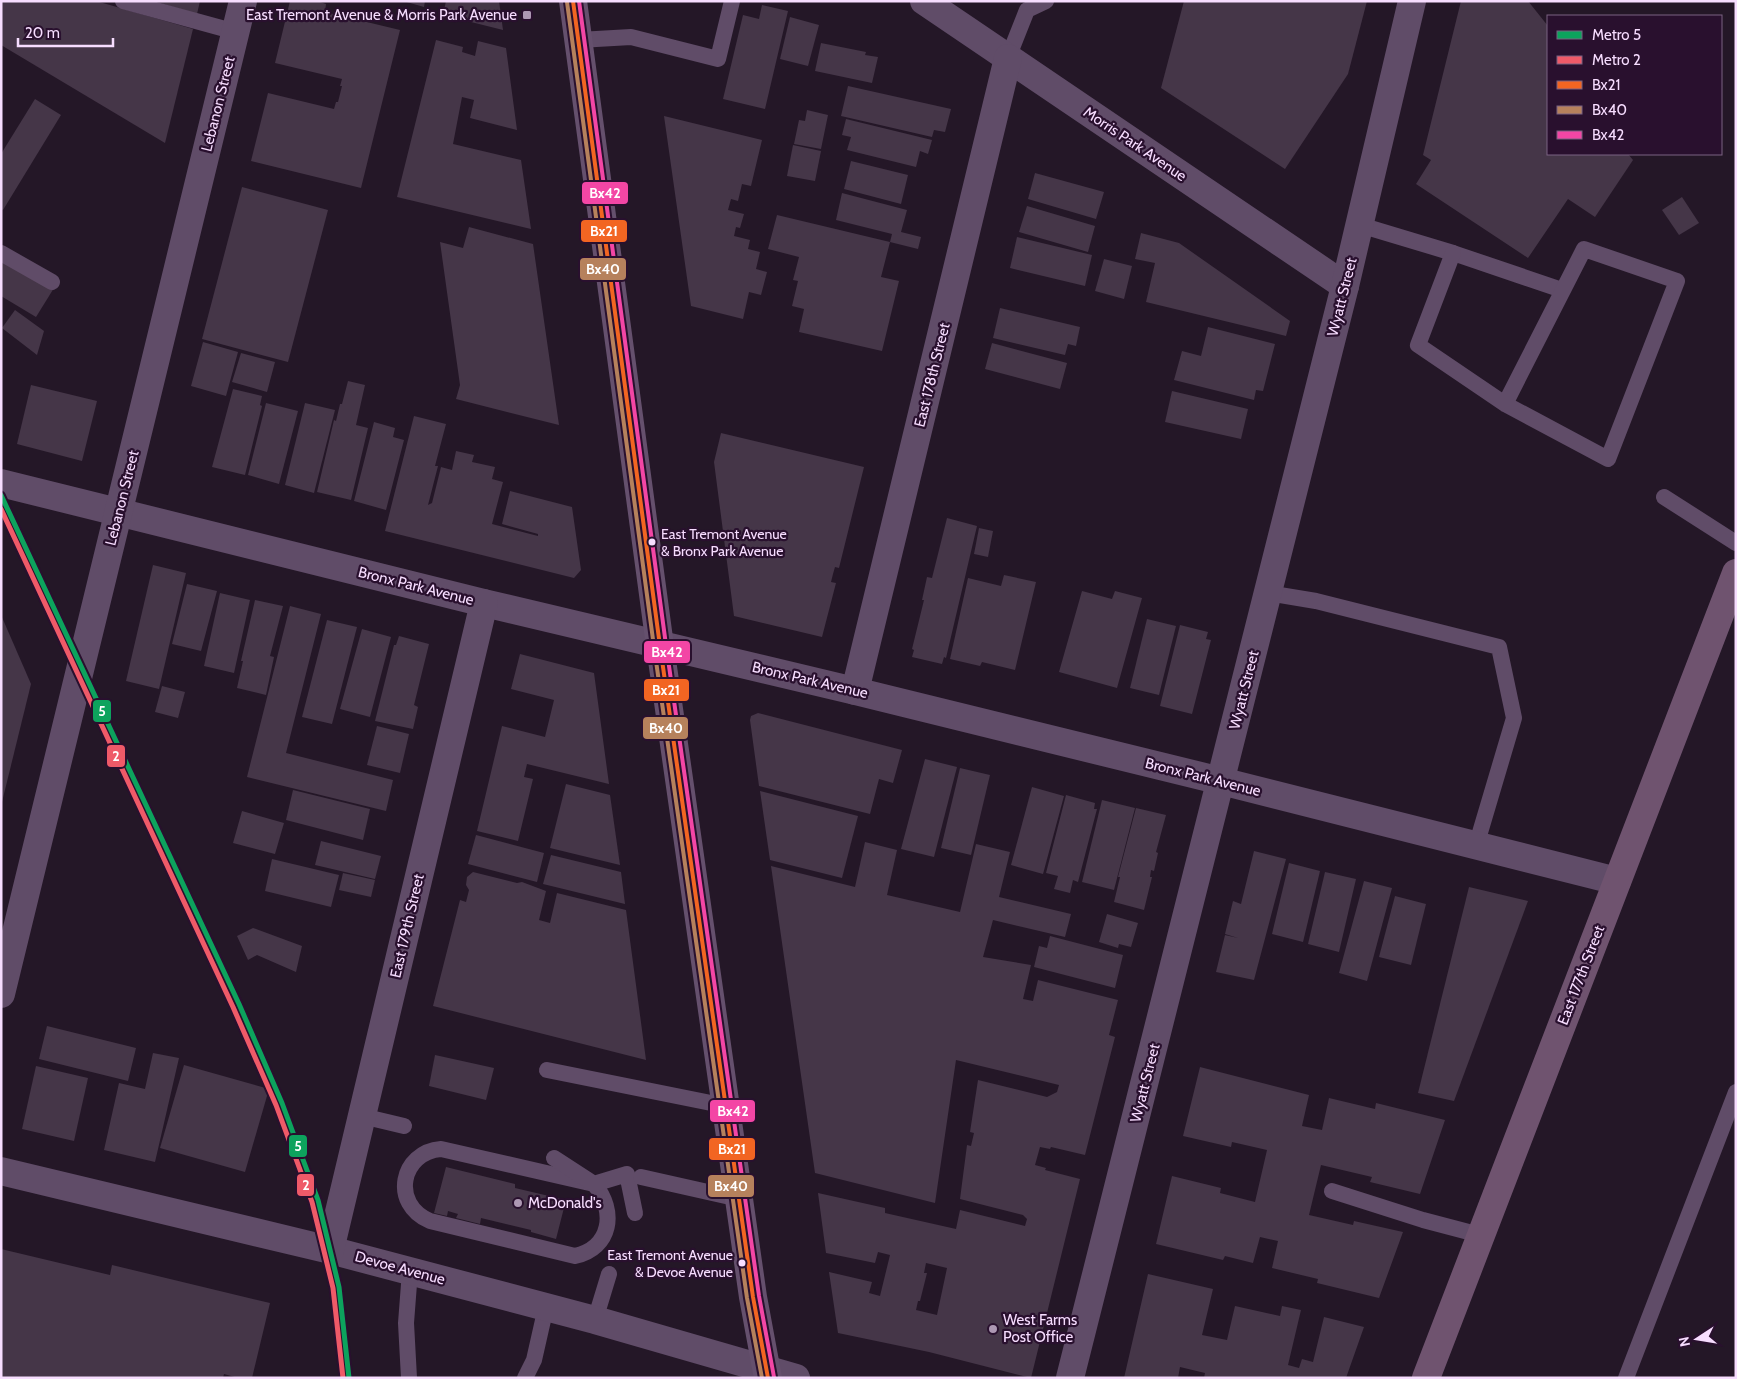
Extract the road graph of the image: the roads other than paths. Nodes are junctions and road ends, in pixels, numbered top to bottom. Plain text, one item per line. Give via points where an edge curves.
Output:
1 (123, 1) edge
2 (243, 1) edge
3 (573, 1) edge
4 (732, 1) edge
5 (924, 1) edge
6 (1046, 1) edge
7 (1412, 1) edge
8 (236, 32) junction
9 (579, 40) junction
10 (1008, 58) junction
11 (1360, 225) junction
12 (1, 253) edge
13 (1453, 254) junction
14 (52, 282) dead end
15 (1345, 286) junction
16 (1562, 290) junction
17 (1504, 404) junction
18 (1, 483) edge
19 (1664, 497) dead end
20 (119, 512) junction
21 (1736, 542) edge
22 (1736, 573) edge
23 (1268, 594) junction
24 (484, 603) junction
25 (660, 646) junction
26 (855, 691) junction
27 (1221, 781) junction
28 (1476, 846) junction
29 (1617, 882) junction
30 (1, 994) edge
31 (547, 1070) dead end
32 (1736, 1092) edge
33 (726, 1106) junction
34 (362, 1116) junction
35 (404, 1126) dead end
36 (554, 1158) dead end
37 (1, 1171) edge
38 (641, 1176) dead end
39 (594, 1184) junction
40 (1332, 1191) dead end
41 (739, 1199) junction
42 (634, 1213) dead end
43 (1480, 1235) junction
44 (330, 1250) junction
45 (410, 1271) junction
46 (609, 1274) dead end
47 (546, 1307) junction
48 (596, 1320) junction
49 (767, 1374) edge
50 (409, 1378) edge
51 (525, 1378) edge
52 (796, 1378) edge
53 (1070, 1378) edge
54 (1426, 1378) edge
55 (1626, 1378) edge

1 - 8 lane
2 - 8 street, Lebanon Street
3 - 9 main road
4 - 9 lane via 718,59 631,37
5 - 10 street, Morris Park Avenue
6 - 10 lane via 1027,10
7 - 11 street, Wyatt Street
8 - 20 street, Lebanon Street
9 - 25 main road
10 - 15 street, Morris Park Avenue
10 - 26 street, East 178th Street
11 - 13 lane
11 - 15 street, Wyatt Street
12 - 14 lane
13 - 16 lane
13 - 17 lane via 1418,345
15 - 23 street, Wyatt Street
16 - 17 lane
16 - 17 lane via 1584,249 1677,281 1608,459
18 - 20 street, Bronx Park Avenue
19 - 21 lane
20 - 24 street, Bronx Park Avenue
20 - 30 street, Lebanon Street
22 - 29 main road, East 177th Street
23 - 27 street, Wyatt Street
23 - 28 lane via 1316,601 1499,648 1514,718
24 - 25 street, Bronx Park Avenue
24 - 34 street, East 179th Street
25 - 26 street, Bronx Park Avenue
25 - 33 main road
26 - 27 street, Bronx Park Avenue
27 - 28 street, Bronx Park Avenue
27 - 53 street, Wyatt Street
28 - 29 street, Bronx Park Avenue
29 - 43 main road, East 177th Street
31 - 33 lane
32 - 55 lane
33 - 41 main road
34 - 35 lane
34 - 44 street, East 179th Street
36 - 39 lane
37 - 44 street, Devoe Avenue
38 - 41 lane
39 - 39 lane via 441,1149 424,1153 417,1159 404,1186 411,1208 430,1221 575,1256 586,1253 600,1242 608,1225 606,1204
39 - 42 lane via 627,1174
40 - 43 lane
41 - 49 main road
43 - 54 main road, East 177th Street
44 - 45 street, Devoe Avenue
45 - 47 street, Devoe Avenue
45 - 50 lane via 406,1323
46 - 48 lane
47 - 48 street, Devoe Avenue
47 - 51 lane via 534,1360
48 - 49 street, Devoe Avenue
49 - 52 street, Devoe Avenue

